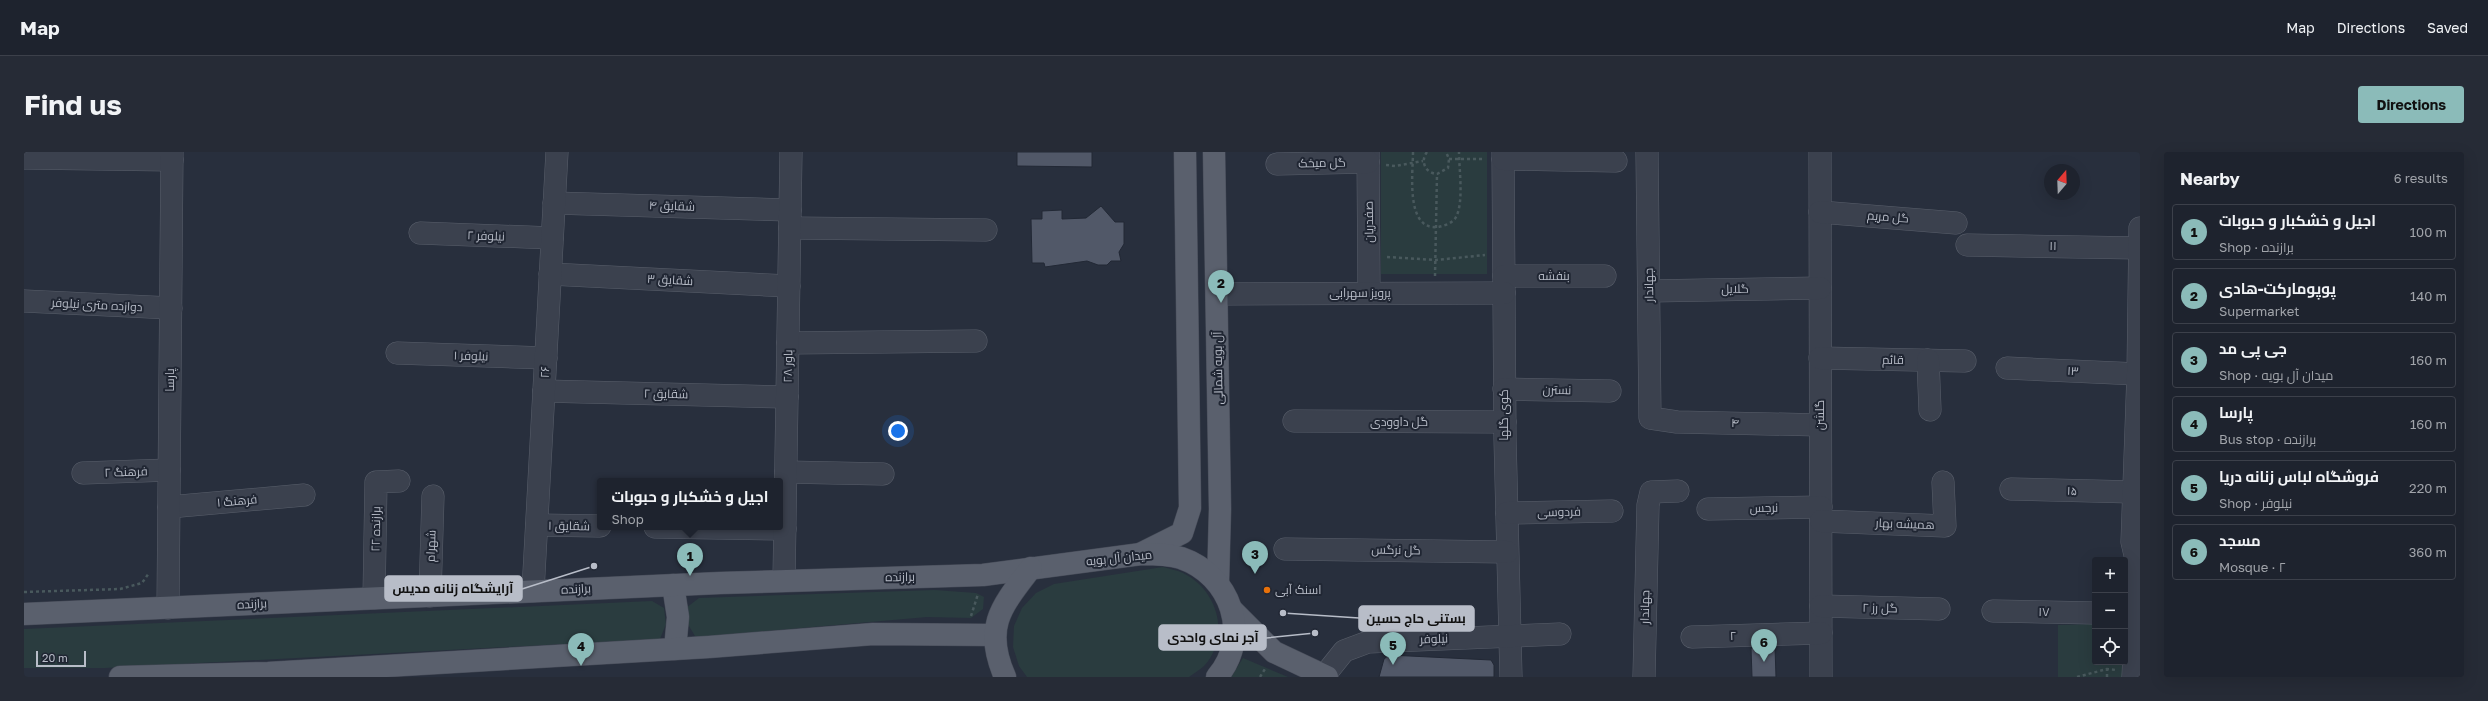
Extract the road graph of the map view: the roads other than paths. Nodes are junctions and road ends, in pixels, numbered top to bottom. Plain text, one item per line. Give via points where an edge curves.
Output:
1 (557, 152) edge
2 (791, 152) edge
3 (1185, 152) edge
4 (1214, 152) edge
5 (1647, 152) edge
6 (1820, 152) edge
7 (172, 156) edge
8 (1503, 156) edge
9 (1368, 157) edge
10 (24, 158) edge
11 (1616, 161) dead end
12 (1277, 164) dead end
13 (554, 203) junction
14 (1820, 212) junction
15 (790, 219) junction
16 (1956, 223) dead end
17 (2140, 228) edge
18 (986, 230) dead end
19 (420, 233) dead end
20 (552, 238) junction
21 (1967, 245) dead end
22 (2140, 248) edge
23 (550, 274) junction
24 (1605, 276) dead end
25 (1504, 285) junction
26 (789, 286) junction
27 (1820, 288) junction
28 (1649, 290) junction
29 (1369, 293) junction
30 (1217, 294) junction
31 (24, 301) edge
32 (170, 308) junction
33 (976, 340) dead end
34 (788, 343) junction
35 (397, 353) dead end
36 (546, 358) junction
37 (1820, 358) junction
38 (1928, 360) junction
39 (1965, 361) dead end
40 (2008, 368) dead end
41 (2138, 374) junction
42 (1504, 389) junction
43 (544, 391) junction
44 (1610, 391) dead end
45 (787, 397) junction
46 (1930, 410) dead end
47 (1650, 418) joint
48 (1294, 421) dead end
49 (1504, 422) junction
50 (1820, 425) junction
51 (169, 470) junction
52 (786, 472) junction
53 (83, 473) dead end
54 (883, 474) dead end
55 (399, 481) dead end
56 (1943, 482) dead end
57 (2011, 489) dead end
58 (1678, 491) dead end
59 (2133, 492) junction
60 (304, 495) dead end
61 (433, 496) dead end
62 (169, 507) junction
63 (1708, 509) dead end
64 (1612, 510) dead end
65 (1507, 513) junction
66 (1821, 514) junction
67 (537, 525) junction
68 (597, 526) edge
69 (785, 529) joint
70 (1285, 549) dead end
71 (1507, 552) junction
72 (1141, 554) junction
73 (2139, 567) edge
74 (1032, 568) junction
75 (784, 580) junction
76 (1218, 584) junction
77 (673, 585) junction
78 (533, 591) junction
79 (430, 596) junction
80 (374, 598) junction
81 (1821, 606) junction
82 (168, 608) junction
83 (1939, 609) dead end
84 (1232, 610) junction
85 (1993, 612) dead end
86 (2092, 613) edge
87 (24, 614) edge
88 (2130, 614) edge
89 (1821, 633) junction
90 (1560, 634) dead end
91 (994, 635) junction
92 (1510, 637) junction
93 (1692, 637) dead end
94 (675, 649) junction
95 (412, 671) edge
96 (2126, 674) edge
97 (207, 676) edge
98 (1326, 676) edge
99 (120, 677) edge
100 (1005, 677) edge
101 (1217, 677) edge
102 (1511, 677) edge
103 (1644, 677) edge
104 (1821, 677) edge

1 - 13 street, ۲۶
2 - 15 street, باور ۲۸
3 - 72 main road via 1190,508 1182,533
4 - 30 main road, آل بویه شمالی
5 - 28 street, جهاندار
6 - 14 street, گلشن
7 - 10 street
7 - 32 street, پارسا
8 - 11 street
8 - 25 street, کوی گلها
9 - 12 street, گل میخک
9 - 29 street, صفدریان
13 - 15 street, شقایق ۴
13 - 20 street, ۲۶
14 - 16 street, گل مریم
14 - 27 street, گلشن
15 - 18 street, شقایق ۴
15 - 26 street, باور ۲۸
17 - 22 street
19 - 20 street, نیلوفر ۲
20 - 23 street, ۲۶
21 - 22 street, ۱۱
22 - 41 street
23 - 26 street, شقایق ۳
23 - 36 street, ۲۶
24 - 25 street, بنفشه
25 - 29 street, پرویز سهرابی via 1434,293
25 - 42 street, کوی گلها
26 - 34 street, باور ۲۸
27 - 28 street, گلایل
27 - 37 street, گلشن
28 - 47 street, جهاندار
29 - 30 street, پرویز سهرابی
30 - 76 main road, آل بویه شمالی via 1220,509
31 - 32 street, دوازده متری نیلوفر
32 - 51 street, پارسا
33 - 34 street
34 - 45 street, باور ۲۸
35 - 36 street, نیلوفر ۱
36 - 43 street, ۲۶
37 - 38 street, قائم
37 - 50 street, گلشن
38 - 39 street, قائم
38 - 46 street
40 - 41 street, ۱۳
41 - 59 street
42 - 44 street, نسترن
42 - 49 street, کوی گلها
43 - 45 street, شقایق ۲
43 - 67 street, ۲۶
45 - 52 street, باور ۲۸
47 - 50 street, ۴ via 1677,422
48 - 49 street, گل داوودی
49 - 65 street, کوی گلها
50 - 66 street, گلشن
51 - 53 street, فرهنگ ۲
51 - 62 street, پارسا
52 - 54 street
52 - 69 street, باور ۲۸
55 - 80 street, برازنده ۲۲ via 376,482
56 - 66 street, همیشه بهار via 1945,526
57 - 59 street, ۱۵
58 - 103 street, جهاندار via 1651,492 1648,505
59 - 73 street via 2132,542
60 - 62 street, فرهنگ ۱
61 - 79 street, شهرام
62 - 82 street, پارسا
63 - 66 street, نرجس
64 - 65 street, فردوسی
65 - 71 street, کوی گلها
66 - 81 street, گلشن
67 - 68 street, شقایق ۱
67 - 78 street, ۲۶
69 - 75 street, باور ۲۸
70 - 71 street, گل نرگس
71 - 92 street, کوی گلها
72 - 74 main road, میدان آل بویه
72 - 76 main road, میدان آل بویه via 1166,554 1182,559 1207,573
73 - 88 street
74 - 75 main road, برازنده via 983,575
74 - 91 main road via 1000,612
75 - 77 main road, برازنده
76 - 84 main road, میدان آل بویه
77 - 78 main road, برازنده
77 - 94 main road via 678,617
78 - 79 main road, برازنده
79 - 80 main road, برازنده
80 - 82 main road, برازنده
81 - 83 street, گل رز ۲
81 - 89 street, گلشن
82 - 87 main road, برازنده
84 - 98 main road via 1274,652
84 - 101 main road, میدان آل بویه via 1235,625 1234,641 1230,657
85 - 86 street, ۱۷
88 - 96 street
89 - 93 street, ۲
89 - 104 street, گلشن
90 - 92 street
91 - 94 main road via 873,634
91 - 100 main road via 996,658
92 - 98 street, نیلوفر via 1368,642 1344,651
92 - 102 street, کوی گلها
94 - 95 main road
95 - 97 main road
97 - 99 main road

